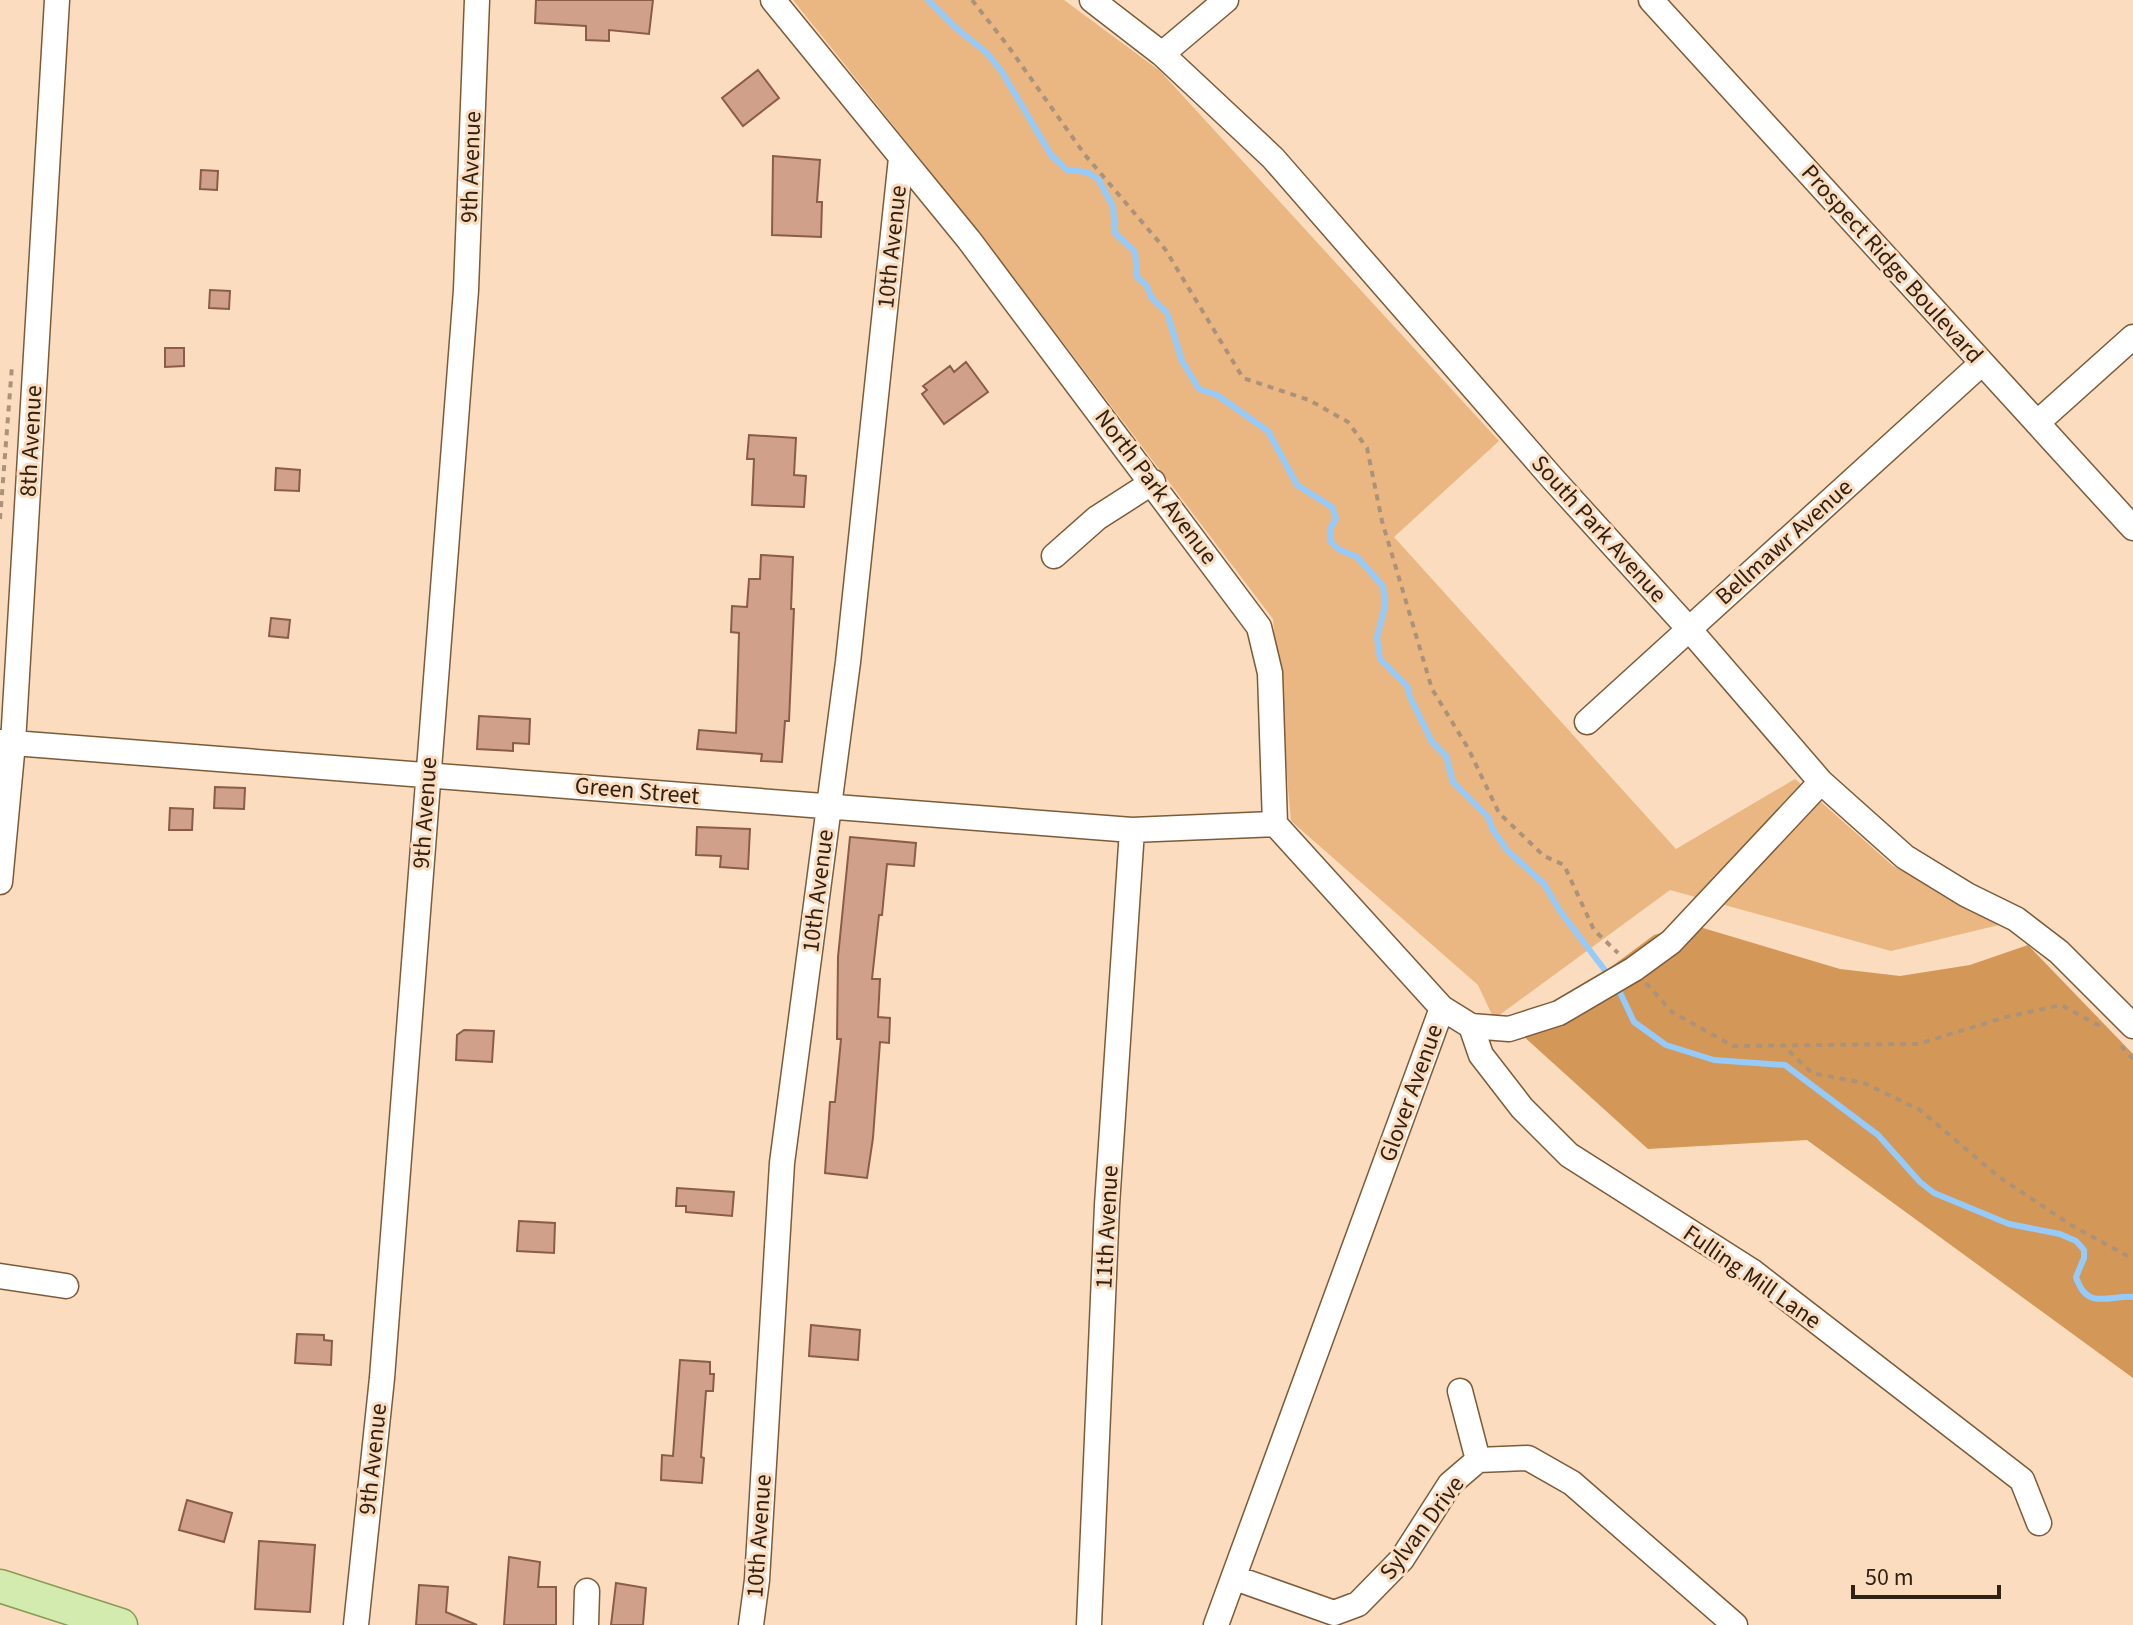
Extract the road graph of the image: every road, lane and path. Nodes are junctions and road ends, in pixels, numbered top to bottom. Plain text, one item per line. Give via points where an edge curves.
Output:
1 (57, 0) edge
2 (477, 0) edge
3 (773, 0) edge
4 (972, 0) edge
5 (1092, 0) edge
6 (1226, 0) edge
7 (1651, 0) edge
8 (1162, 54) junction
9 (901, 158) junction
10 (2133, 337) edge
11 (1982, 363) junction
12 (2037, 423) junction
13 (1153, 482) junction
14 (2133, 528) edge
15 (1054, 556) dead end
16 (1689, 629) junction
17 (1587, 722) dead end
18 (7, 742) edge
19 (427, 775) junction
20 (1821, 782) junction
21 (829, 806) junction
22 (1275, 824) junction
23 (1132, 830) junction
24 (0, 882) edge
25 (1629, 971) junction
26 (1442, 1008) junction
27 (1471, 1026) junction
28 (2109, 1032) dead end
29 (2125, 1033) edge
30 (1789, 1051) dead end
31 (2133, 1059) edge
32 (2133, 1259) edge
33 (0, 1276) edge
34 (66, 1286) dead end
35 (1460, 1391) dead end
36 (1478, 1460) junction
37 (2039, 1523) dead end
38 (1235, 1578) junction
39 (0, 1586) edge
40 (587, 1591) dead end
41 (121, 1625) edge
42 (356, 1625) edge
43 (586, 1625) edge
44 (751, 1625) edge
45 (1089, 1625) edge
46 (1216, 1625) edge
47 (1735, 1625) edge

1 - 18 street, 8th Avenue
2 - 19 street, 9th Avenue via 466,290
3 - 9 street, North Park Avenue
4 - 25 path via 1085,155 1165,249 1243,378 1309,400 1348,422 1367,448 1382,521 1432,689 1499,813 1544,856 1564,865 1594,930
5 - 8 street, South Park Avenue
6 - 8 street
7 - 11 street, Prospect Ridge Boulevard
8 - 16 street, South Park Avenue via 1273,158
9 - 13 street, North Park Avenue
9 - 21 street, 10th Avenue
10 - 12 street
11 - 12 street, Prospect Ridge Boulevard
11 - 16 street, Bellmawr Avenue
12 - 14 street, Prospect Ridge Boulevard
13 - 15 street via 1097,518
13 - 22 street, North Park Avenue via 1259,627 1270,673
16 - 17 street, Bellmawr Avenue
16 - 20 street, South Park Avenue
18 - 19 street, Green Street
18 - 24 street, 8th Avenue
19 - 21 street, Green Street
19 - 42 street, 9th Avenue via 382,1378
20 - 25 street, Glover Avenue via 1671,942
20 - 29 street, South Park Avenue via 1905,857 2016,919 2059,952
21 - 23 street, Green Street
21 - 44 street, 10th Avenue via 782,1163
22 - 23 street, Green Street
22 - 26 street
23 - 45 street, 11th Avenue via 1107,1205
25 - 27 street, Glover Avenue via 1559,1013 1509,1029
25 - 28 path via 1672,1012 1733,1046 1918,1044 2061,1005
26 - 27 street, Glover Avenue
26 - 38 street, Glover Avenue
27 - 37 street, Fulling Mill Lane via 1481,1055 1522,1108 1569,1155 1753,1272 2022,1480
29 - 31 path
30 - 32 path via 1812,1073 1864,1083 1920,1110 1999,1177
33 - 34 street
35 - 36 street, Sylvan Drive
36 - 38 street, Sylvan Drive via 1450,1484 1402,1559 1358,1604 1334,1613
36 - 47 street, Sylvan Drive via 1528,1458 1572,1483
38 - 46 street, Glover Avenue
39 - 41 main road
40 - 43 street

